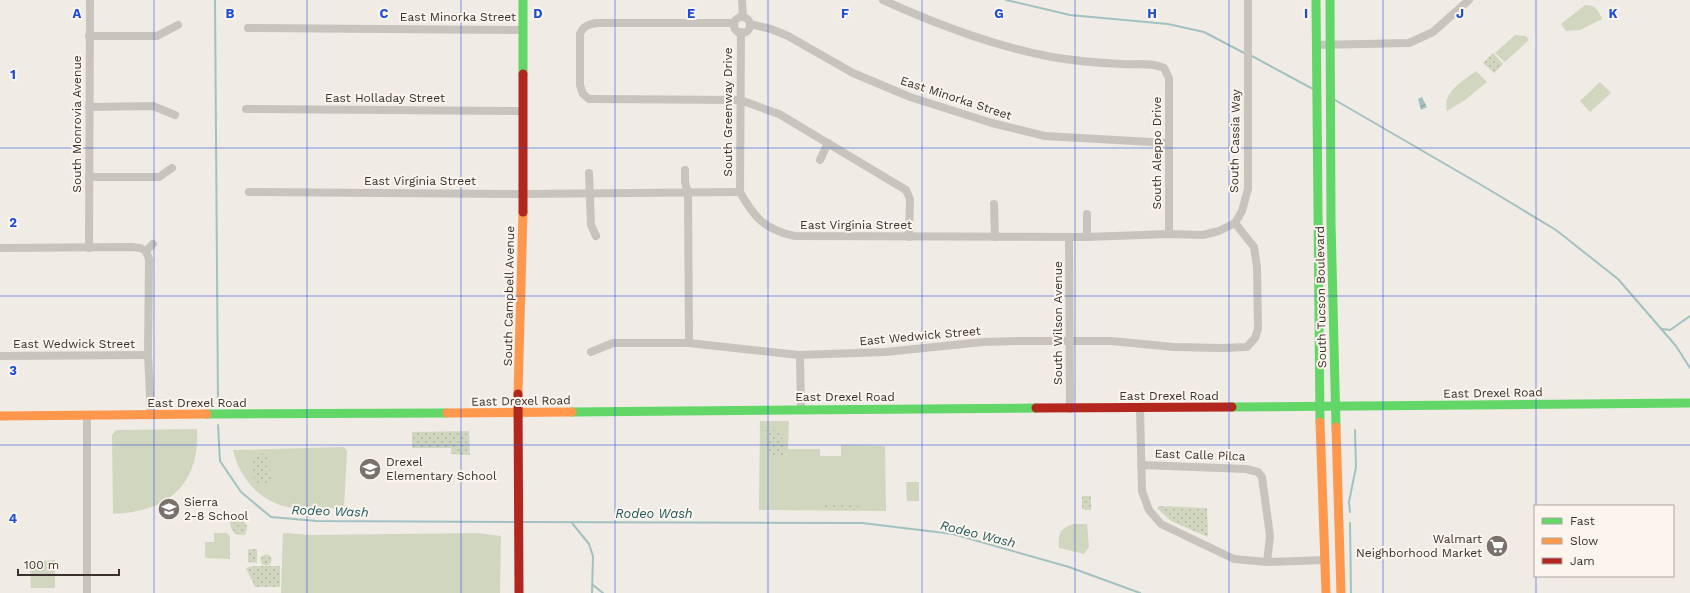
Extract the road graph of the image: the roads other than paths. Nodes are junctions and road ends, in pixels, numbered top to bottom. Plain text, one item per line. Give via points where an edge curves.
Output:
1 (90, 0) edge
2 (523, 0) edge
3 (742, 0) edge
4 (883, 0) edge
5 (1248, 0) edge
6 (1316, 0) edge
7 (1330, 0) edge
8 (1468, 0) edge
9 (742, 17) junction
10 (734, 23) junction
11 (750, 24) junction
12 (178, 25) dead end
13 (248, 28) dead end
14 (523, 30) junction
15 (741, 32) junction
16 (89, 36) junction
17 (1316, 45) junction
18 (1330, 45) junction
19 (740, 100) junction
20 (89, 107) junction
21 (246, 110) dead end
22 (523, 111) junction
23 (175, 115) dead end
24 (828, 143) junction
25 (1170, 143) junction
26 (820, 160) dead end
27 (172, 168) dead end
28 (685, 170) dead end
29 (589, 173) dead end
30 (89, 177) junction
31 (249, 192) dead end
32 (740, 192) junction
33 (688, 193) junction
34 (523, 194) junction
35 (590, 194) junction
36 (994, 204) dead end
37 (1087, 214) dead end
38 (1235, 223) junction
39 (1169, 234) junction
40 (596, 236) dead end
41 (909, 237) junction
42 (995, 237) junction
43 (1069, 237) junction
44 (1087, 237) junction
45 (153, 244) dead end
46 (0, 248) edge
47 (89, 248) junction
48 (146, 251) junction
49 (1070, 341) junction
50 (689, 343) junction
51 (591, 352) dead end
52 (800, 355) junction
53 (0, 356) edge
54 (148, 356) junction
55 (1690, 403) edge
56 (1320, 407) junction
57 (1334, 407) junction
58 (1140, 408) junction
59 (1070, 409) junction
60 (801, 410) junction
61 (518, 413) junction
62 (87, 415) junction
63 (151, 415) junction
64 (0, 416) edge
65 (1141, 465) junction
66 (1324, 560) junction
67 (1267, 562) junction
68 (86, 593) edge
69 (519, 593) edge
70 (1326, 593) edge
71 (1340, 593) edge

1 - 16 street, South Monrovia Avenue
2 - 14 main road, South Campbell Avenue
3 - 9 street
4 - 25 street, South Aleppo Drive via 960,33 1014,48 1053,57 1160,66 1168,70
5 - 38 street, South Cassia Way via 1248,189 1242,211
6 - 17 main road, South Tucson Boulevard
7 - 18 main road, South Tucson Boulevard
8 - 18 street via 1433,32 1408,43
9 - 10 street via 738,17
9 - 11 street via 748,19
10 - 15 street via 735,29
10 - 19 street via 587,25 580,34 580,85 583,94 589,99
11 - 15 street via 747,31
11 - 25 street, East Minorka Street via 788,36 853,73 910,97 992,123 1045,136
12 - 16 street via 157,36
13 - 14 street, East Minorka Street
14 - 22 main road, South Campbell Avenue
15 - 19 street, South Greenway Drive
16 - 20 street, South Monrovia Avenue
17 - 18 street
17 - 56 main road, South Tucson Boulevard
18 - 57 main road, South Tucson Boulevard
19 - 24 street via 780,114
19 - 32 street, South Greenway Drive
20 - 23 street via 153,106
20 - 30 street, South Monrovia Avenue
21 - 22 street, East Holladay Street
22 - 34 main road, South Campbell Avenue
24 - 26 street
24 - 41 street via 907,189 910,199
25 - 39 street, South Aleppo Drive
27 - 30 street via 159,177
28 - 33 street
29 - 35 street
30 - 47 street, South Monrovia Avenue
31 - 34 street, East Virginia Street
32 - 33 street, East Virginia Street
32 - 41 street, East Virginia Street via 754,213 768,227 782,233 795,236
33 - 35 street, East Virginia Street
33 - 50 street
34 - 35 street, East Virginia Street
34 - 61 main road, South Campbell Avenue
35 - 40 street via 591,225
36 - 42 street
37 - 44 street
38 - 39 street, East Virginia Street via 1203,235
38 - 49 street, East Wedwick Street via 1254,247 1257,267 1258,329 1254,343 1243,348 1222,348
39 - 44 street, East Virginia Street
41 - 42 street, East Virginia Street
42 - 43 street, East Virginia Street
43 - 44 street, East Virginia Street
43 - 49 street, South Wilson Avenue
45 - 48 street
46 - 47 street
47 - 48 street via 136,247
48 - 54 street via 149,259
49 - 52 street, East Wedwick Street via 983,342 898,352
49 - 59 street, South Wilson Avenue
50 - 51 street, East Wedwick Street via 613,343
50 - 52 street, East Wedwick Street
52 - 60 street
53 - 54 street, East Wedwick Street
54 - 63 street
55 - 57 main road, East Drexel Road
56 - 57 main road, East Drexel Road
56 - 58 main road, East Drexel Road
56 - 66 main road, South Tucson Boulevard
57 - 71 main road, South Tucson Boulevard
58 - 59 main road, East Drexel Road
58 - 65 street
59 - 60 main road, East Drexel Road
60 - 61 main road, East Drexel Road
61 - 63 main road, East Drexel Road
61 - 69 main road, South Campbell Avenue
62 - 63 main road, East Drexel Road
62 - 64 main road, East Drexel Road
62 - 68 street
65 - 67 street via 1142,491 1149,510 1161,524 1234,558
65 - 67 street, East Calle Pilca via 1260,470 1270,536
66 - 67 street
66 - 70 main road, South Tucson Boulevard

